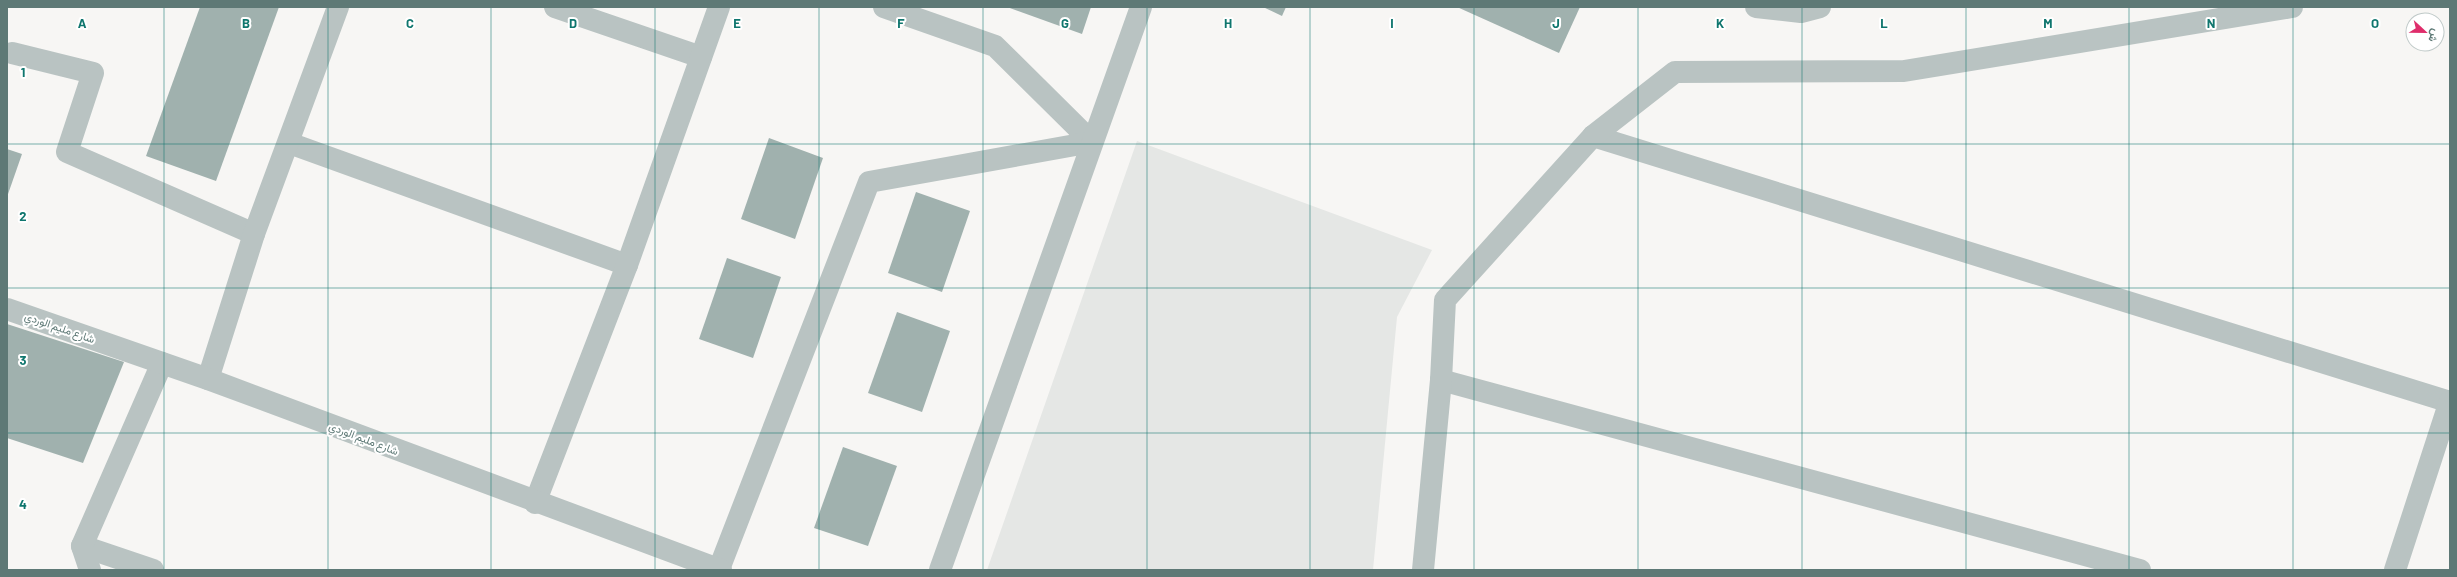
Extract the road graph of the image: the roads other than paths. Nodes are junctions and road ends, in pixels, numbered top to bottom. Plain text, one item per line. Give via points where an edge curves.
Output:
1 (338, 7) edge
2 (555, 7) edge
3 (719, 7) edge
4 (884, 7) edge
5 (1141, 7) edge
6 (1756, 7) edge
7 (1820, 7) edge
8 (2292, 7) edge
9 (12, 52) dead end
10 (701, 57) junction
11 (1593, 136) junction
12 (1092, 142) junction
13 (288, 143) junction
14 (254, 234) junction
15 (627, 265) junction
16 (7, 309) edge
17 (162, 363) junction
18 (208, 380) junction
19 (1441, 380) junction
20 (2450, 402) edge
21 (536, 503) junction
22 (82, 546) junction
23 (90, 570) edge
24 (153, 570) edge
25 (720, 570) edge
26 (940, 570) edge
27 (1423, 570) edge
28 (2140, 570) edge
29 (2395, 570) edge

1 - 13 street
2 - 10 street
3 - 10 street
4 - 12 street via 995,46
5 - 12 street
6 - 7 street via 1802,12
8 - 11 street via 1904,71 1675,72
9 - 14 street via 93,72 67,152
10 - 15 street
11 - 19 street via 1444,300
11 - 20 street
12 - 25 street via 869,182
12 - 26 street
13 - 14 street
13 - 15 street
14 - 18 street
15 - 21 street
16 - 17 street, شارع مليم الوردي
17 - 18 street, شارع مليم الوردي
17 - 22 street
18 - 21 street, شارع مليم الوردي
19 - 27 street
19 - 28 street
20 - 29 street
21 - 25 street, شارع مليم الوردي
22 - 23 street
22 - 24 street

